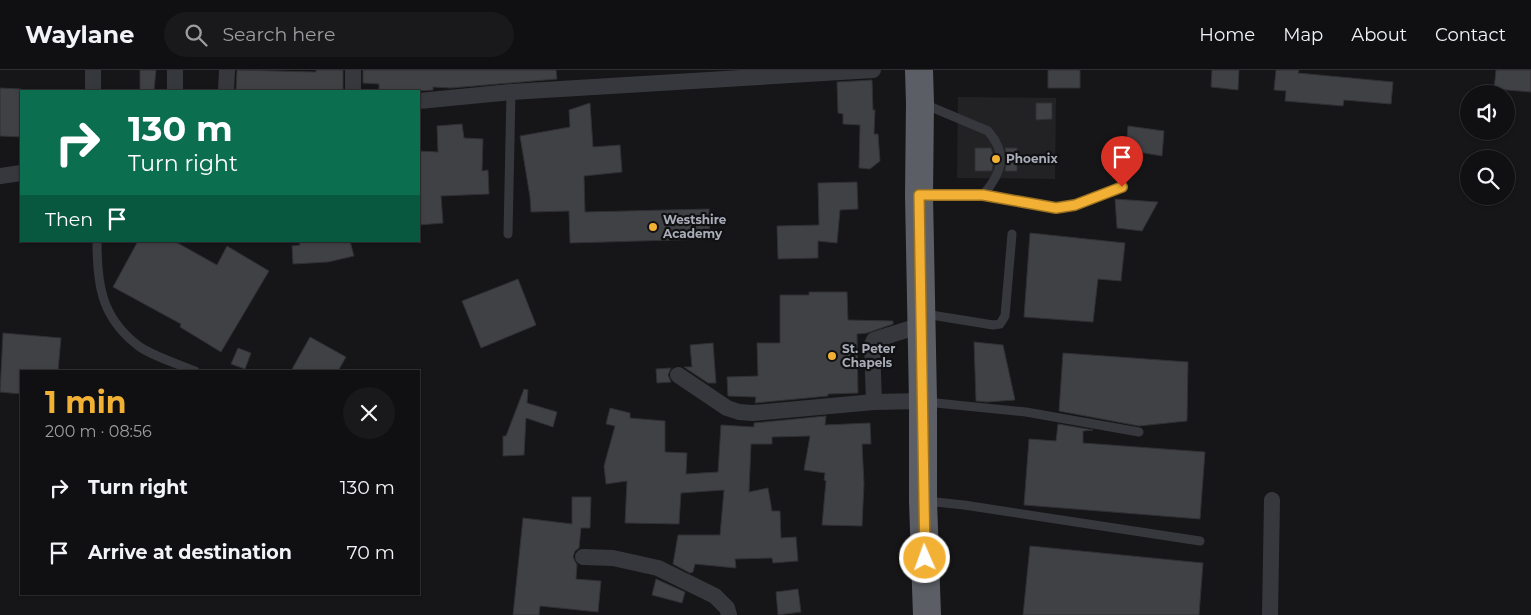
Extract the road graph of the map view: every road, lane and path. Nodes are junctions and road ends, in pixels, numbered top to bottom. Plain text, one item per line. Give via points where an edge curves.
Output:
1 (93, 70) edge
2 (175, 70) edge
3 (227, 70) edge
4 (353, 70) edge
5 (873, 70) edge
6 (919, 70) edge
7 (723, 75) edge
8 (93, 90) edge
9 (175, 90) edge
10 (226, 90) edge
11 (353, 90) edge
12 (512, 92) junction
13 (420, 101) edge
14 (920, 103) junction
15 (20, 173) edge
16 (0, 176) edge
17 (1122, 187) dead end
18 (919, 195) junction
19 (983, 195) junction
20 (508, 234) dead end
21 (1012, 234) dead end
22 (97, 242) edge
23 (922, 319) junction
24 (193, 370) edge
25 (678, 375) dead end
26 (923, 401) junction
27 (874, 402) junction
28 (1139, 432) dead end
29 (1272, 500) dead end
30 (923, 501) junction
31 (1200, 541) dead end
32 (583, 557) dead end
33 (729, 615) edge
34 (927, 615) edge
35 (1270, 615) edge

1 - 8 street
2 - 9 street
3 - 10 street
4 - 11 street
5 - 7 street
6 - 14 highway
7 - 12 street
12 - 13 street
12 - 20 lane
14 - 18 highway
14 - 19 lane via 988,131 993,137 999,151 1000,167 994,183
15 - 16 street
17 - 19 lane via 1083,203 1056,208
18 - 19 lane
18 - 23 highway
21 - 23 lane via 1005,316 1000,324
22 - 24 lane via 102,299 116,325 137,345
23 - 26 highway
23 - 27 street via 874,340
25 - 27 street via 727,408 739,412
26 - 27 street
26 - 28 lane via 1026,412
26 - 30 highway
29 - 35 street
30 - 31 lane
30 - 34 highway
32 - 33 street via 613,558 658,568 715,596

